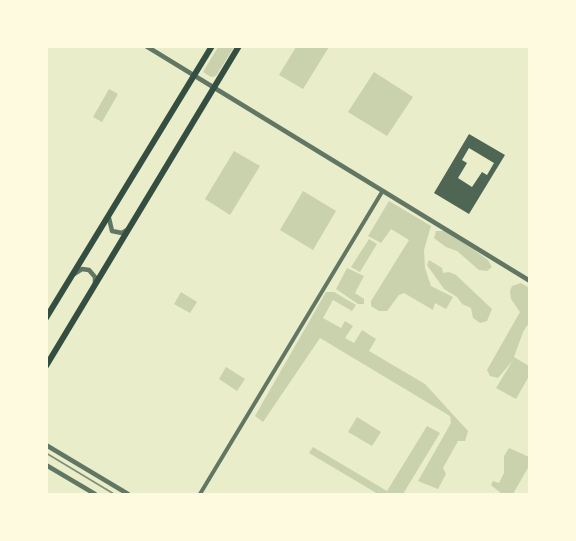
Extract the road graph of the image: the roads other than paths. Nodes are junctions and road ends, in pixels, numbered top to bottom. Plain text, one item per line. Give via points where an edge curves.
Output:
1 (146, 46) edge
2 (212, 46) edge
3 (239, 46) edge
4 (194, 75) junction
5 (213, 87) junction
6 (382, 192) junction
7 (110, 215) junction
8 (130, 228) junction
9 (74, 274) junction
10 (530, 281) edge
11 (94, 286) junction
12 (46, 318) edge
13 (46, 366) edge
14 (46, 445) edge
15 (46, 465) edge
16 (95, 495) edge
17 (128, 495) edge
18 (200, 495) edge

1 - 4 street
2 - 4 main road
3 - 5 main road
4 - 5 street
4 - 7 main road
5 - 6 street
5 - 8 main road
6 - 10 street
6 - 18 street
7 - 8 street via 108,225 115,232
7 - 9 main road
8 - 11 main road
9 - 11 street via 82,269 92,271
9 - 12 main road
11 - 13 main road
14 - 17 street
15 - 16 street

